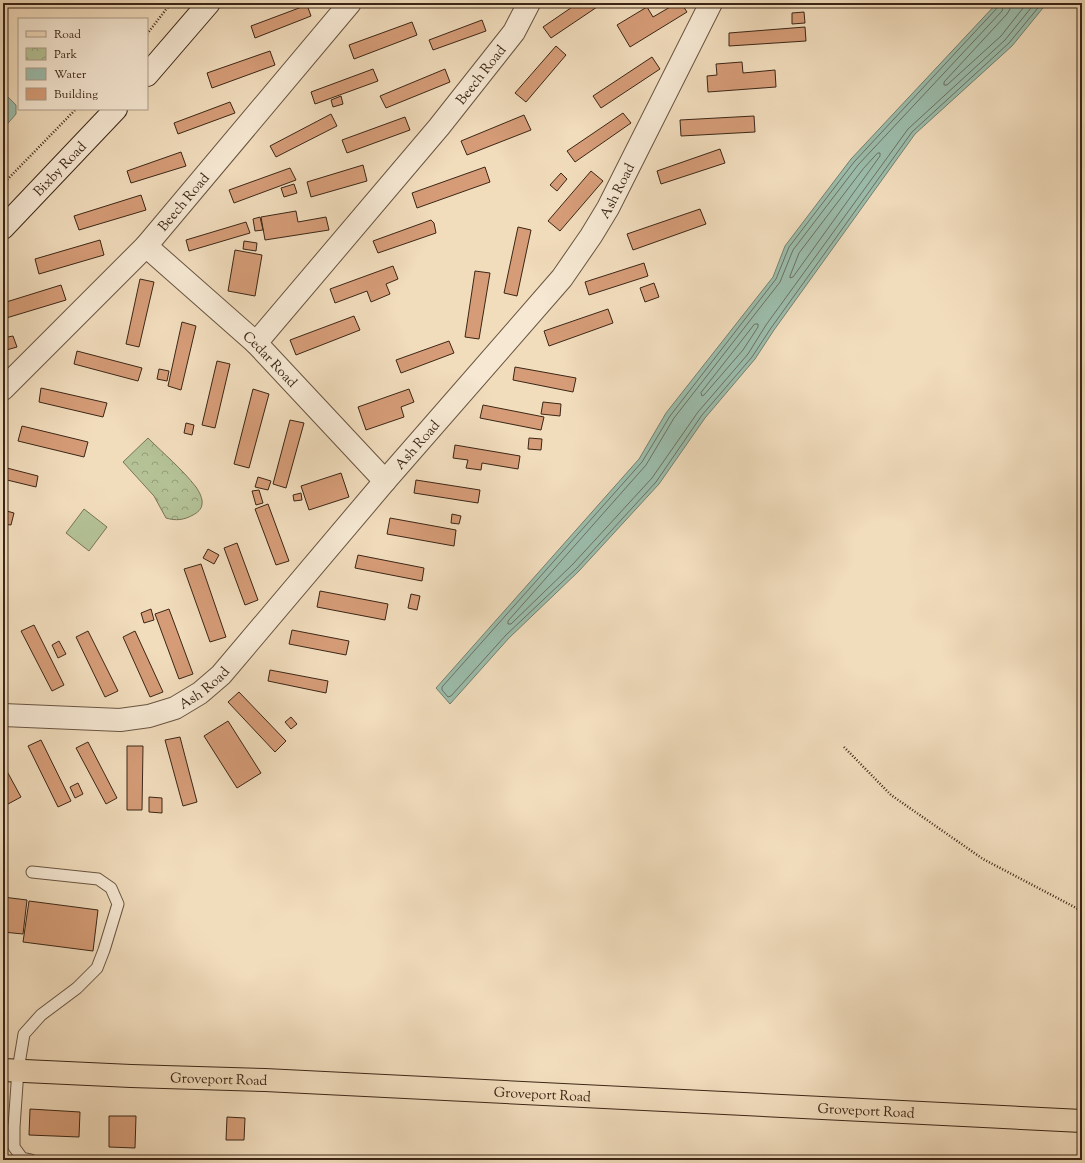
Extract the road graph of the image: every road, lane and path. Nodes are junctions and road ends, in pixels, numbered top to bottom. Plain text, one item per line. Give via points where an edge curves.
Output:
1 (171, 3) edge
2 (209, 3) edge
3 (350, 3) edge
4 (529, 3) edge
5 (710, 3) edge
6 (148, 33) edge
7 (148, 74) edge
8 (75, 110) edge
9 (115, 110) edge
10 (3, 184) edge
11 (3, 228) edge
12 (146, 246) junction
13 (256, 343) junction
14 (3, 389) edge
15 (385, 481) junction
16 (3, 715) edge
17 (844, 747) dead end
18 (32, 872) dead end
19 (1082, 911) edge
20 (11, 1070) edge
21 (1082, 1122) edge
22 (31, 1160) edge

1 - 6 path
2 - 7 street
3 - 12 street, Beech Road
4 - 13 street, Beech Road via 514,32 439,127
5 - 15 street, Ash Road via 608,208 591,236 562,278
8 - 10 path
9 - 11 street, Bixby Road
12 - 13 street, Cedar Road
12 - 14 street, Beech Road
13 - 15 street, Cedar Road
15 - 16 street, Ash Road via 221,675 200,693 176,708 120,720
17 - 19 path via 891,795 983,859
18 - 20 lane via 98,879 111,888 118,904 97,968 77,988 41,1015 24,1034
20 - 21 main road, Groveport Road via 265,1080
20 - 22 lane via 14,1147 22,1158

